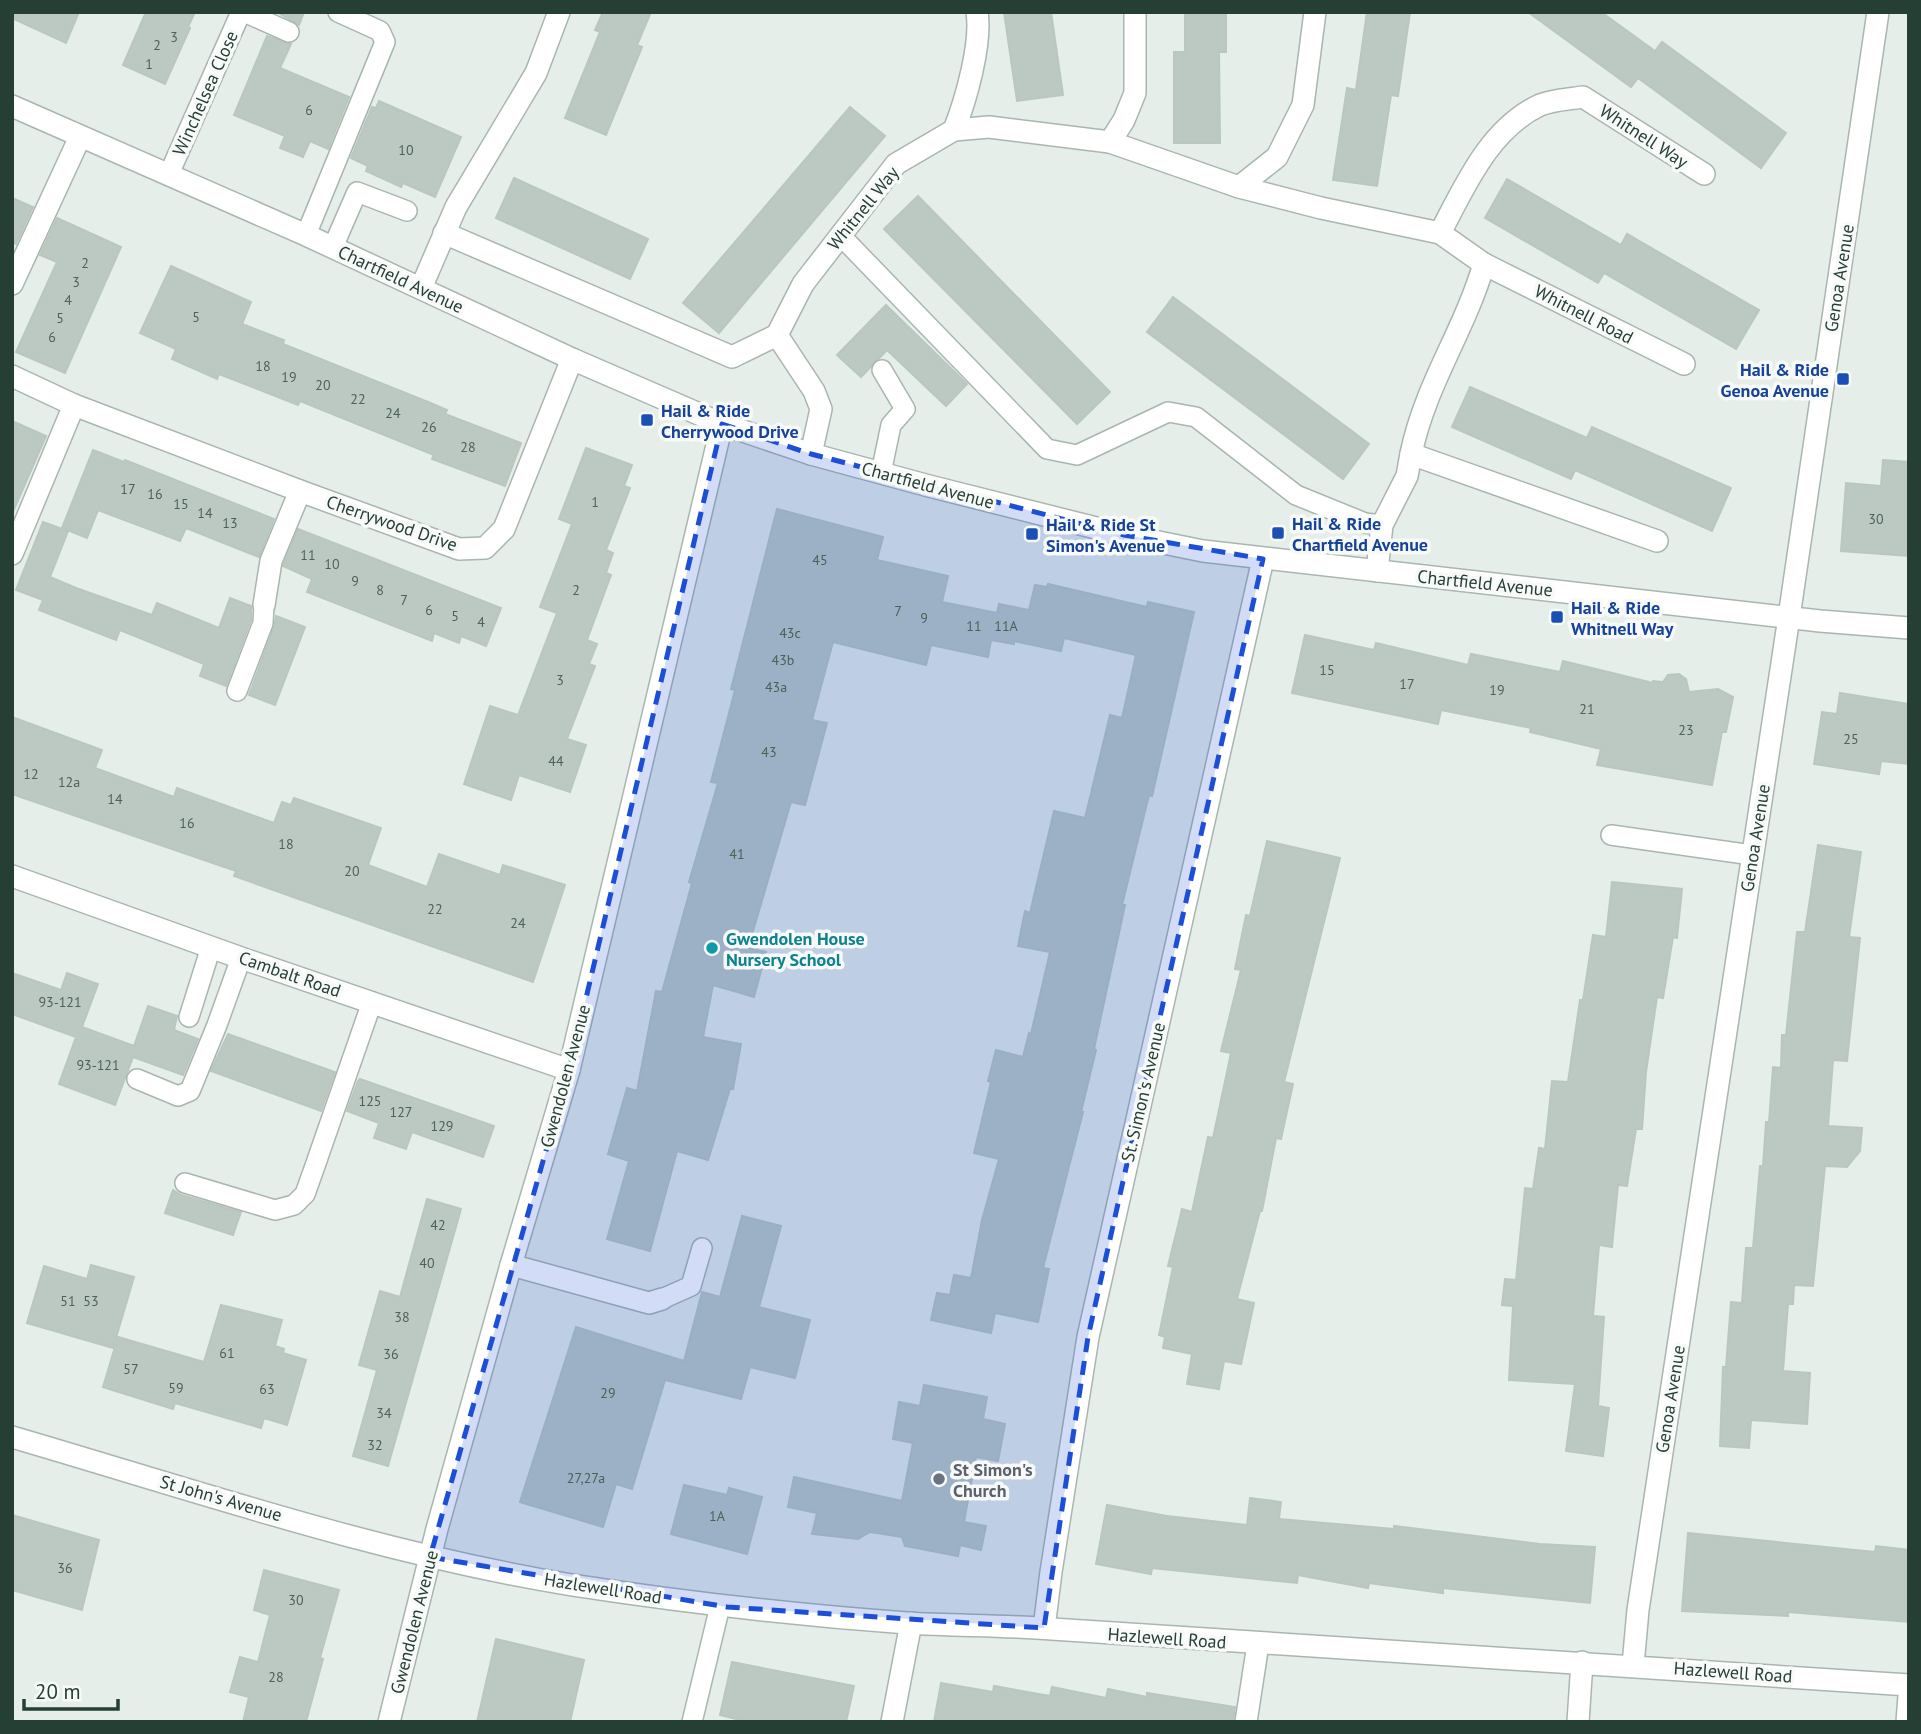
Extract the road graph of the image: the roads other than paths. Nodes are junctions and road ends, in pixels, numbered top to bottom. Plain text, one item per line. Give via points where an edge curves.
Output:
1 (243, 12) edge
2 (338, 12) edge
3 (559, 12) edge
4 (977, 12) edge
5 (1135, 12) edge
6 (1315, 12) edge
7 (1878, 12) edge
8 (289, 32) dead end
9 (12, 106) edge
10 (954, 130) junction
11 (80, 136) junction
12 (1110, 142) junction
13 (169, 174) junction
14 (1704, 174) dead end
15 (1239, 187) junction
16 (407, 211) dead end
17 (444, 233) junction
18 (1440, 233) junction
19 (306, 235) junction
20 (840, 236) junction
21 (333, 247) junction
22 (1484, 264) junction
23 (13, 281) edge
24 (421, 288) junction
25 (777, 335) junction
26 (572, 359) junction
27 (1684, 364) dead end
28 (882, 370) dead end
29 (12, 376) edge
30 (75, 405) junction
31 (722, 425) junction
32 (811, 454) junction
33 (1411, 454) junction
34 (881, 473) junction
35 (300, 491) junction
36 (1382, 525) junction
37 (1657, 541) dead end
38 (12, 554) edge
39 (1263, 559) junction
40 (1377, 570) junction
41 (264, 605) joint
42 (1789, 617) junction
43 (1909, 628) edge
44 (237, 691) dead end
45 (1611, 835) dead end
46 (1752, 855) junction
47 (12, 876) edge
48 (211, 947) junction
49 (241, 958) junction
50 (372, 1002) junction
51 (189, 1017) dead end
52 (569, 1070) junction
53 (137, 1080) dead end
54 (185, 1183) dead end
55 (702, 1248) dead end
56 (511, 1265) junction
57 (662, 1299) joint
58 (12, 1437) edge
59 (430, 1557) junction
60 (720, 1605) junction
61 (911, 1623) junction
62 (1044, 1628) junction
63 (1258, 1644) junction
64 (1582, 1662) junction
65 (1633, 1665) junction
66 (1909, 1685) edge
67 (1909, 1696) edge
68 (389, 1722) edge
69 (692, 1722) edge
70 (891, 1722) edge
71 (1246, 1722) edge
72 (1578, 1722) edge
73 (1907, 1722) edge

1 - 8 lane
1 - 13 lane, Winchelsea Close
2 - 19 lane via 380,31 385,42
3 - 17 street via 536,73
4 - 10 street via 980,27 974,63
5 - 12 street via 1135,93
6 - 15 street via 1303,105 1277,157
7 - 42 street, Genoa Avenue
9 - 11 street, Chartfield Avenue
10 - 12 street, Whitnell Way via 989,127
10 - 20 street, Whitnell Way via 896,164
11 - 13 street, Chartfield Avenue
11 - 23 street
12 - 15 street, Whitnell Way
13 - 19 street, Chartfield Avenue
14 - 18 street, Whitnell Way via 1583,96 1541,105 1517,120 1486,150
15 - 18 street, Whitnell Way
16 - 21 lane via 357,192
17 - 24 street
17 - 25 street via 732,356
18 - 22 street, Whitnell Way
19 - 21 street, Chartfield Avenue
20 - 25 street, Whitnell Way via 803,284
20 - 36 lane via 1047,449 1077,455 1168,412 1196,417 1296,495 1365,523
21 - 24 street, Chartfield Avenue
22 - 27 street, Whitnell Road
22 - 33 street via 1474,299 1427,396
24 - 26 street, Chartfield Avenue
25 - 32 street via 821,409
26 - 31 street, Chartfield Avenue
26 - 35 street, Cherrywood Drive via 504,529 485,548 459,549
28 - 34 lane via 905,409 891,425
29 - 30 street, Cherrywood Drive
30 - 35 street, Cherrywood Drive
30 - 38 street
31 - 32 street, Chartfield Avenue
31 - 52 street, Gwendolen Avenue
32 - 34 street, Chartfield Avenue
33 - 36 street via 1407,476
33 - 37 street
34 - 39 street, Chartfield Avenue via 1124,535
35 - 41 street via 271,561
36 - 40 street
39 - 40 street, Chartfield Avenue
39 - 62 street, St. Simon's Avenue via 1088,1337
40 - 42 street, Chartfield Avenue
41 - 44 lane via 264,623
42 - 43 street, Chartfield Avenue
42 - 46 street, Genoa Avenue
45 - 46 lane
46 - 65 street, Genoa Avenue
47 - 48 street, Cambalt Road
48 - 49 street, Cambalt Road
48 - 51 lane
49 - 50 street, Cambalt Road
49 - 53 lane via 190,1091 178,1096
50 - 52 street, Cambalt Road
50 - 54 lane via 305,1194 294,1205 275,1210
52 - 56 street, Gwendolen Avenue
55 - 57 lane via 691,1286
56 - 57 street via 649,1303
56 - 59 street, Gwendolen Avenue
58 - 59 street, St John's Avenue
59 - 60 street, Hazlewell Road via 569,1584
59 - 68 street, Gwendolen Avenue
60 - 61 street, Hazlewell Road
60 - 69 lane
61 - 62 street, Hazlewell Road
61 - 70 street
62 - 63 street, Hazlewell Road
63 - 64 street, Hazlewell Road
63 - 71 street
64 - 65 street, Hazlewell Road
64 - 72 street
65 - 66 street, Hazlewell Road
67 - 73 street

